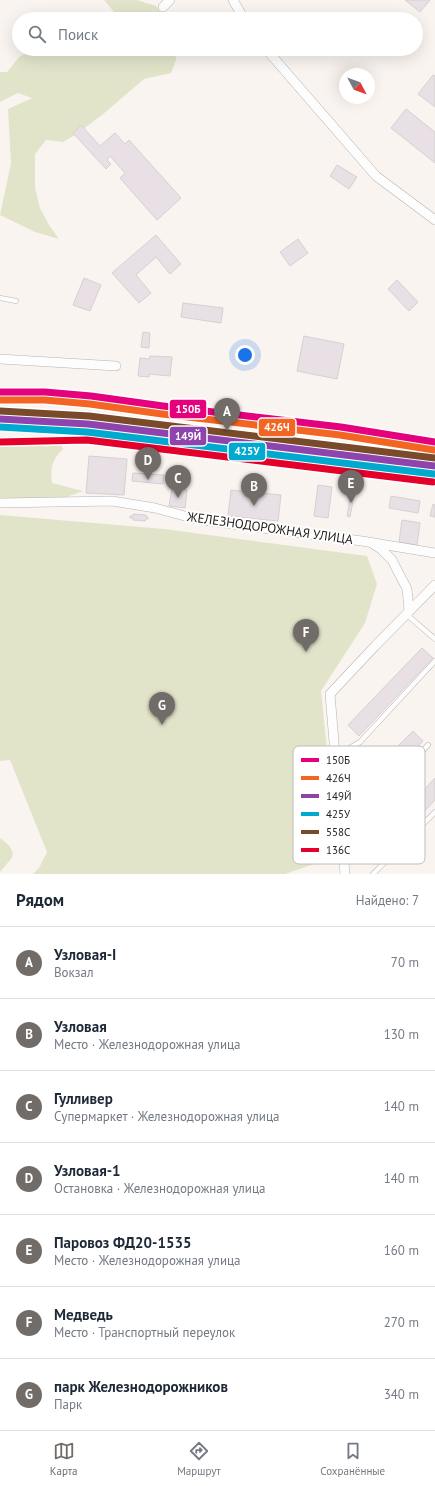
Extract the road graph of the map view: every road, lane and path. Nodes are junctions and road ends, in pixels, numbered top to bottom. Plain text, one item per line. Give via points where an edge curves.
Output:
1 (170, 0) edge
2 (233, 0) edge
3 (163, 7) dead end
4 (240, 12) edge
5 (272, 56) edge
6 (435, 220) edge
7 (0, 298) edge
8 (16, 301) dead end
9 (0, 359) edge
10 (116, 366) dead end
11 (0, 503) edge
12 (370, 542) junction
13 (435, 553) edge
14 (435, 585) edge
15 (408, 612) junction
16 (435, 639) edge
17 (435, 661) edge
18 (428, 745) dead end
19 (334, 746) edge
20 (353, 746) edge
21 (425, 748) edge
22 (435, 812) edge
23 (425, 822) edge
24 (344, 864) edge
25 (383, 864) edge
26 (345, 874) edge
27 (373, 874) edge

1 - 3 street
2 - 4 street
5 - 6 street via 376,176
7 - 8 lane
9 - 10 street
11 - 12 street, ЖЕЛЕЗНОДОРОЖНАЯ УЛИЦА via 112,501 155,508 192,518
12 - 13 street, ЖЕЛЕЗНОДОРОЖНАЯ УЛИЦА
12 - 15 street via 392,560 407,589
14 - 15 street
15 - 16 lane
15 - 19 street via 330,694
17 - 20 lane via 360,742
18 - 21 lane
22 - 23 lane
24 - 26 street
25 - 27 lane

